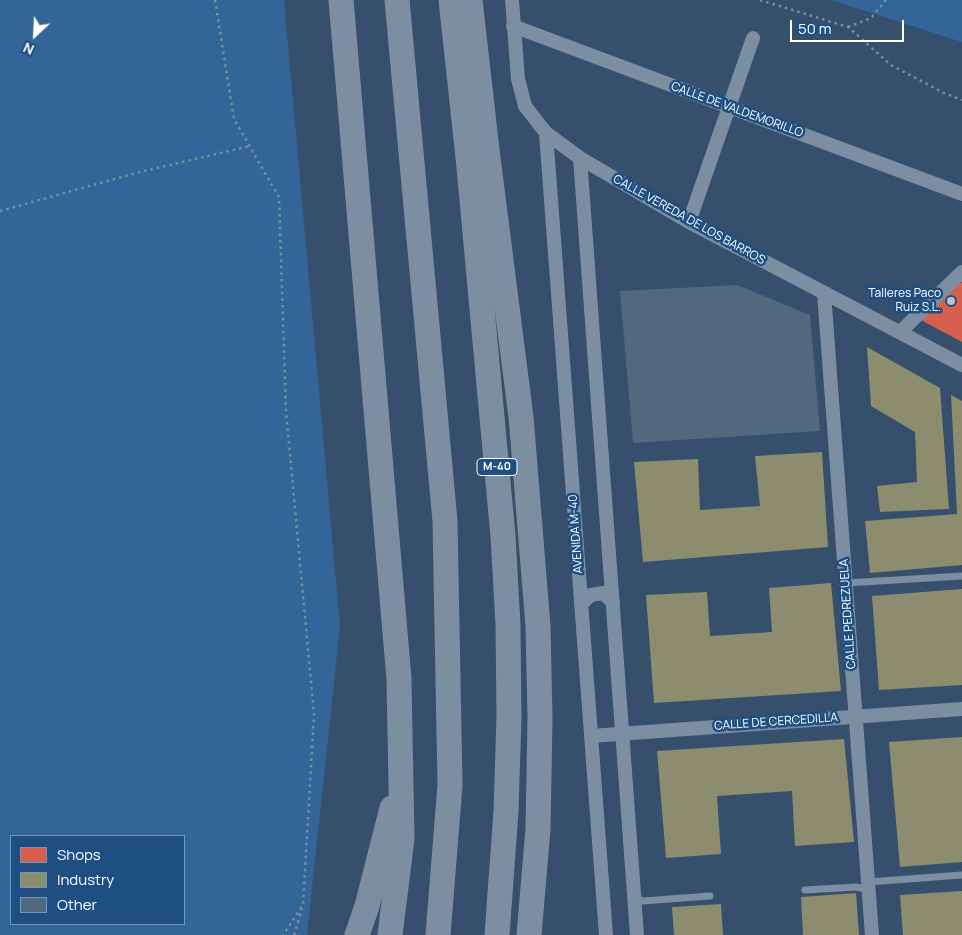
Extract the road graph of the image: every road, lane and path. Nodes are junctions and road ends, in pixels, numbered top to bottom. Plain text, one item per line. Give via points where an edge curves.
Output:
1 (215, 0) edge
2 (341, 0) edge
3 (397, 0) edge
4 (451, 0) edge
5 (470, 0) edge
6 (512, 0) edge
7 (760, 0) edge
8 (886, 0) edge
9 (513, 26) junction
10 (848, 27) junction
11 (753, 38) dead end
12 (962, 100) edge
13 (729, 107) junction
14 (546, 133) junction
15 (250, 146) junction
16 (580, 158) junction
17 (962, 194) edge
18 (0, 210) edge
19 (689, 222) junction
20 (962, 272) edge
21 (824, 293) junction
22 (900, 332) junction
23 (962, 365) edge
24 (962, 576) edge
25 (846, 583) junction
26 (613, 602) junction
27 (581, 604) junction
28 (962, 709) edge
29 (856, 716) junction
30 (622, 733) junction
31 (591, 736) junction
32 (400, 777) junction
33 (962, 875) edge
34 (869, 888) junction
35 (805, 890) dead end
36 (710, 896) dead end
37 (635, 898) junction
38 (304, 905) junction
39 (529, 934) edge
40 (283, 935) edge
41 (294, 935) edge
42 (357, 935) edge
43 (390, 935) edge
44 (438, 935) edge
45 (497, 935) edge
46 (606, 935) edge
47 (638, 935) edge
48 (872, 935) edge

1 - 15 path via 234,119
2 - 32 highway via 399,679
3 - 44 highway via 445,521 450,784
4 - 45 highway, M-40 via 503,526 508,625 510,717
5 - 39 highway via 521,417 538,626 538,829
6 - 9 street, CALLE VEREDA DE LOS BARROS
7 - 10 path
8 - 10 path via 871,18
9 - 13 street, CALLE DE VALDEMORILLO
9 - 14 street, CALLE VEREDA DE LOS BARROS via 518,79 525,106
10 - 12 path via 891,65
11 - 13 street
13 - 17 street, CALLE DE VALDEMORILLO
13 - 19 street
14 - 16 street, CALLE VEREDA DE LOS BARROS
14 - 27 street, AVENIDA M-40
15 - 18 path via 136,172
15 - 38 path via 279,198 286,411 314,714
16 - 19 street, CALLE VEREDA DE LOS BARROS
16 - 26 street
19 - 21 street, CALLE VEREDA DE LOS BARROS
20 - 22 street
21 - 22 street, CALLE VEREDA DE LOS BARROS
21 - 25 street, CALLE PEDREZUELA
22 - 23 street, CALLE VEREDA DE LOS BARROS
24 - 25 lane
25 - 29 street, CALLE PEDREZUELA
26 - 27 street via 603,593 591,595
26 - 30 street
27 - 31 street, AVENIDA M-40
28 - 29 street, CALLE DE CERCEDILLA
29 - 30 street, CALLE DE CERCEDILLA
29 - 34 street, CALLE PEDREZUELA
30 - 31 street, CALLE DE CERCEDILLA
30 - 37 street
31 - 46 street, AVENIDA M-40
32 - 42 highway
32 - 43 highway via 402,839
33 - 34 lane
34 - 35 lane
34 - 48 street, CALLE PEDREZUELA
36 - 37 lane via 642,901
37 - 47 street
38 - 40 path
38 - 41 path

